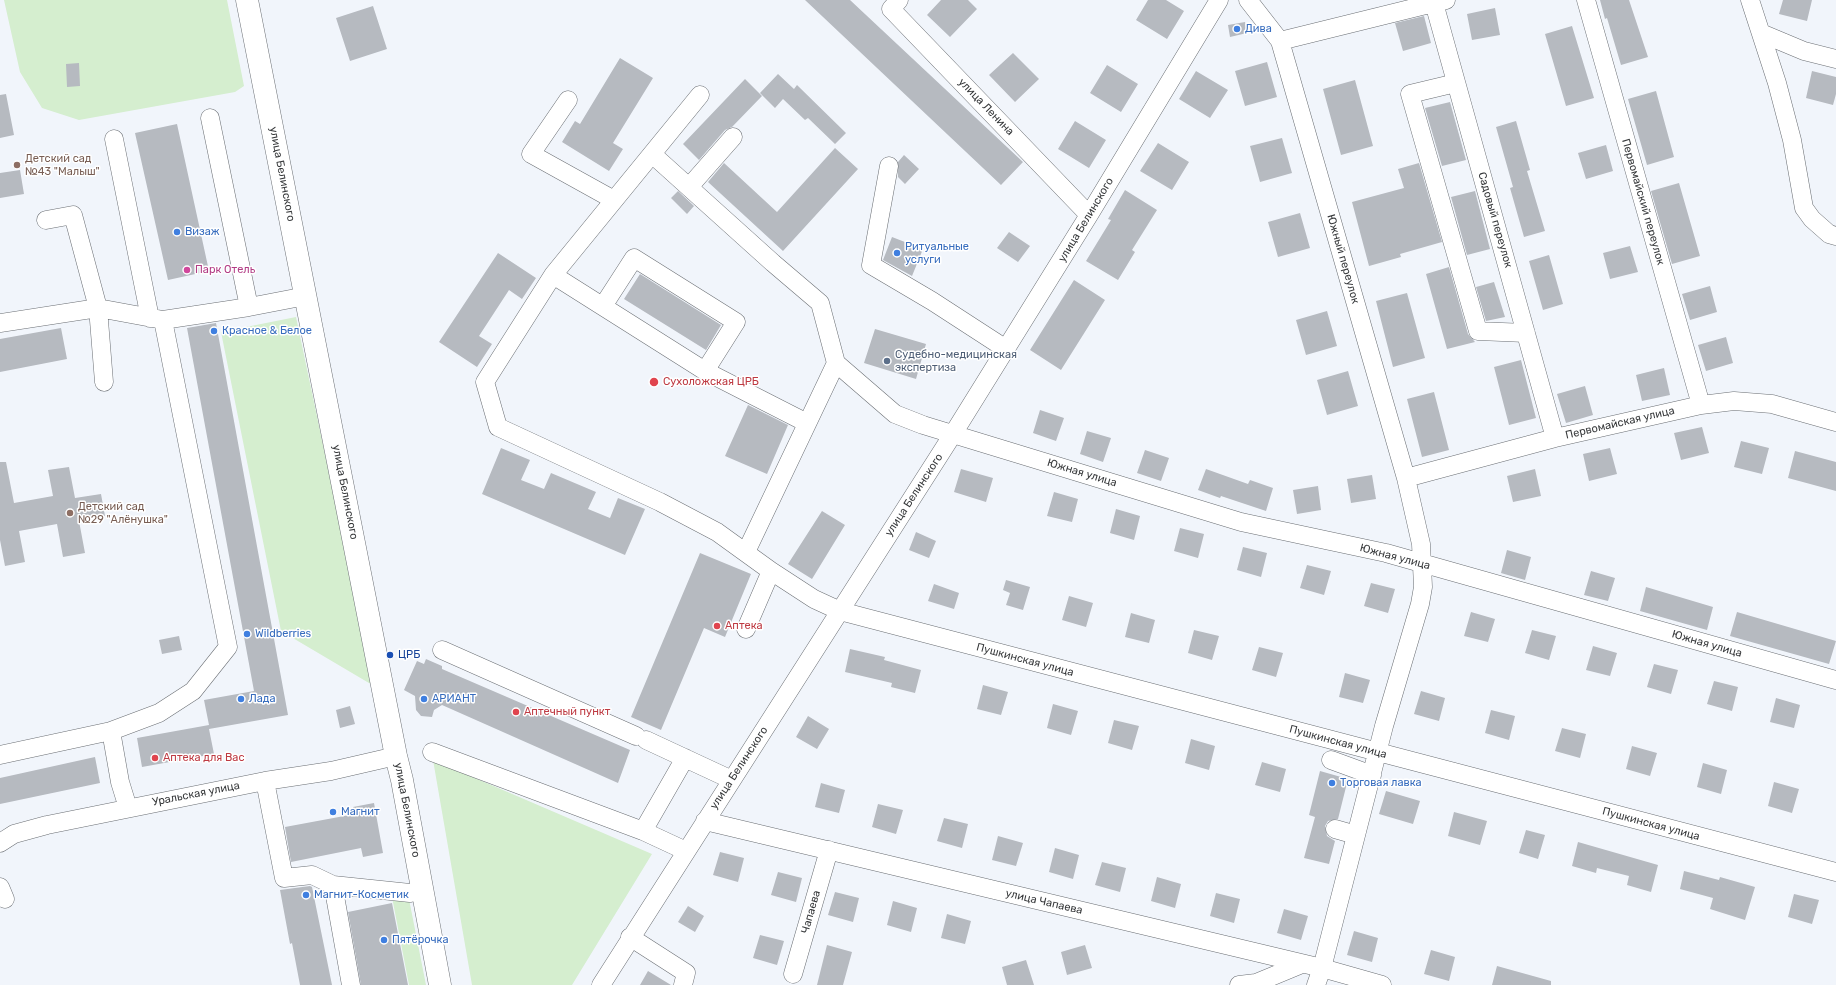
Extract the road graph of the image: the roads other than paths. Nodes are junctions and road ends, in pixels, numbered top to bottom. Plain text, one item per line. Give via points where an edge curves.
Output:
1 (247, 0) edge
2 (1219, 0) edge
3 (1248, 0) edge
4 (1586, 0) edge
5 (1750, 0) edge
6 (1440, 2) edge
7 (890, 3) edge
8 (1761, 33) junction
9 (1280, 41) junction
10 (1836, 59) edge
11 (1456, 83) junction
12 (700, 95) dead end
13 (568, 100) dead end
14 (210, 118) dead end
15 (733, 137) dead end
16 (114, 139) dead end
17 (652, 154) junction
18 (889, 166) dead end
19 (689, 187) junction
20 (614, 200) junction
21 (1089, 215) junction
22 (46, 220) dead end
23 (1836, 236) edge
24 (553, 275) junction
25 (306, 296) junction
26 (603, 306) junction
27 (249, 307) junction
28 (98, 308) junction
29 (157, 319) junction
30 (0, 323) edge
31 (1526, 333) junction
32 (1006, 349) junction
33 (836, 363) junction
34 (705, 372) junction
35 (104, 382) dead end
36 (1701, 405) junction
37 (1836, 422) edge
38 (807, 424) junction
39 (953, 434) junction
40 (1556, 438) junction
41 (1406, 478) junction
42 (746, 552) junction
43 (1423, 565) junction
44 (771, 571) junction
45 (840, 611) junction
46 (746, 629) dead end
47 (442, 650) dead end
48 (1836, 680) edge
49 (111, 732) junction
50 (432, 752) dead end
51 (1377, 753) junction
52 (0, 755) edge
53 (396, 756) junction
54 (686, 758) junction
55 (1331, 760) dead end
56 (1372, 775) junction
57 (265, 780) junction
58 (732, 780) junction
59 (128, 808) junction
60 (705, 821) junction
61 (1335, 829) dead end
62 (643, 831) junction
63 (1356, 835) junction
64 (0, 843) edge
65 (829, 850) junction
66 (686, 851) junction
67 (1836, 872) edge
68 (333, 885) junction
69 (422, 890) junction
70 (630, 937) junction
71 (1302, 964) junction
72 (1322, 968) junction
73 (793, 974) dead end
74 (351, 985) edge
75 (440, 985) edge
76 (601, 985) edge
77 (683, 985) edge
78 (1239, 985) edge
79 (1316, 985) edge
80 (1382, 985) edge

1 - 25 main road, улица Белинского
2 - 21 street, улица Белинского
3 - 9 street
4 - 36 street, Первомайский переулок
5 - 8 street
6 - 9 street
6 - 11 street, Садовый переулок
7 - 21 street, улица Ленина
8 - 10 street
8 - 23 street via 1792,140 1804,208 1829,234
9 - 41 street, Южный переулок
11 - 31 street, Садовый переулок
11 - 31 street via 1410,94 1478,331
12 - 17 street, Пушкинская улица
13 - 20 street via 531,154
14 - 27 street
15 - 19 street
16 - 29 street
17 - 19 street
17 - 20 street, Пушкинская улица
18 - 32 street via 871,265
19 - 33 street via 820,302
20 - 24 street, Пушкинская улица
21 - 32 street, улица Белинского
22 - 28 street via 74,215
24 - 26 street
24 - 42 street, Пушкинская улица via 485,382 498,427 660,502 717,532
25 - 27 street
25 - 53 main road, улица Белинского
26 - 34 street
26 - 34 street via 634,258 736,322
27 - 29 street
28 - 29 street
28 - 30 street
28 - 35 street
29 - 49 street via 228,647 193,691 160,713
31 - 40 street, Садовый переулок
32 - 39 street, улица Белинского
33 - 38 street
33 - 39 street, Южная улица via 894,414
34 - 38 street
36 - 37 street, Первомайская улица via 1734,401 1772,404
36 - 40 street, Первомайская улица
38 - 42 street
39 - 43 street, Южная улица via 1241,522 1386,553
39 - 45 street, улица Белинского
40 - 41 street, Первомайская улица
41 - 43 street, Южный переулок via 1421,544
42 - 44 street, Пушкинская улица
43 - 48 street, Южная улица
43 - 51 street, Южный переулок via 1420,604
44 - 45 street, Пушкинская улица via 814,599
44 - 46 street
45 - 51 street, Пушкинская улица
45 - 58 street, улица Белинского
47 - 54 street
49 - 52 street
49 - 59 street via 120,782
50 - 62 street
51 - 56 street, Южный переулок
51 - 67 street, Пушкинская улица
53 - 57 street, Уральская улица via 331,771
53 - 69 main road, улица Белинского
54 - 58 street
54 - 62 street
55 - 56 street
56 - 63 street, Южный переулок
57 - 59 street, Уральская улица
57 - 68 street via 284,878 312,875
58 - 60 street, улица Белинского
59 - 64 street, Уральская улица via 14,834
60 - 65 street, улица Чапаева
60 - 66 street, улица Белинского
61 - 63 street
62 - 66 street
63 - 72 street, Южный переулок
65 - 71 street, улица Чапаева
65 - 73 street, Чапаева
66 - 70 street, улица Белинского
68 - 69 street via 410,893
68 - 74 street
69 - 75 main road, улица Белинского
70 - 76 street, улица Белинского
70 - 77 street via 686,973
71 - 72 street, улица Чапаева
71 - 78 street via 1256,983
72 - 79 street, Южный переулок
72 - 80 street, улица Чапаева

